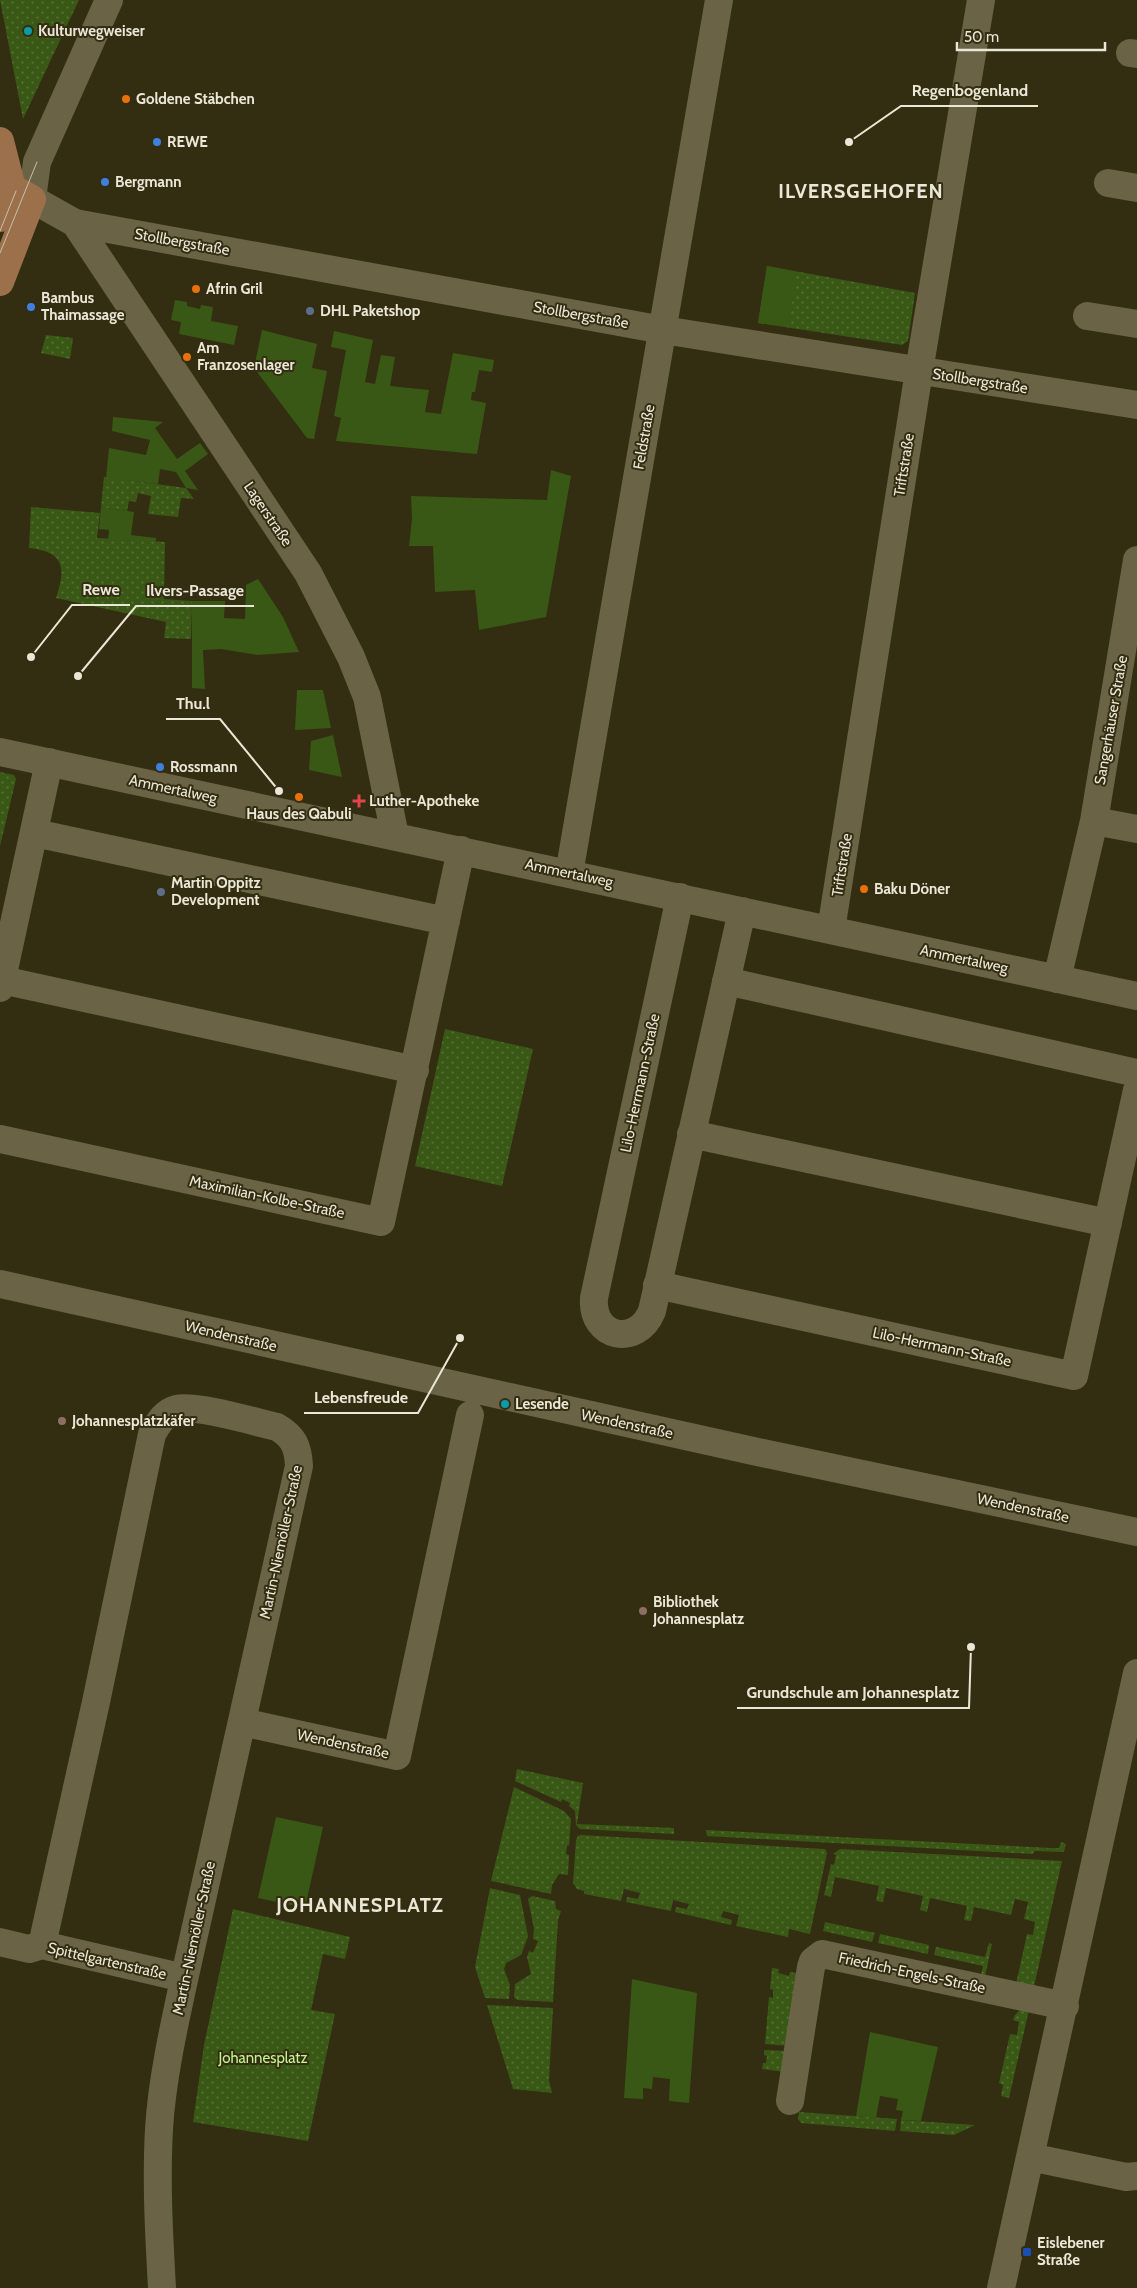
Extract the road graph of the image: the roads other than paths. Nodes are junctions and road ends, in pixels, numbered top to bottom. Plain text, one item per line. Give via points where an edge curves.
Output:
1 (109, 0) edge
2 (719, 0) edge
3 (981, 0) edge
4 (0, 141) edge
5 (1108, 183) dead end
6 (1137, 188) edge
7 (22, 193) junction
8 (0, 218) edge
9 (75, 222) junction
10 (0, 282) edge
11 (1087, 316) dead end
12 (1137, 324) edge
13 (663, 330) junction
14 (919, 371) junction
15 (1137, 404) edge
16 (1137, 560) edge
17 (0, 752) edge
18 (49, 762) junction
19 (1094, 821) junction
20 (1137, 829) edge
21 (35, 833) junction
22 (395, 836) junction
23 (461, 850) junction
24 (569, 874) junction
25 (680, 898) junction
26 (742, 911) junction
27 (446, 921) junction
28 (831, 930) junction
29 (1058, 979) junction
30 (726, 981) junction
31 (1, 984) edge
32 (1137, 996) edge
33 (415, 1070) junction
34 (1137, 1073) edge
35 (1137, 1090) edge
36 (691, 1134) junction
37 (0, 1140) edge
38 (1108, 1223) junction
39 (0, 1284) edge
40 (657, 1284) junction
41 (470, 1415) dead end
42 (1137, 1532) edge
43 (1137, 1673) edge
44 (242, 1722) junction
45 (0, 1942) edge
46 (42, 1946) junction
47 (184, 1978) junction
48 (1065, 2006) junction
49 (790, 2101) dead end
50 (1030, 2157) junction
51 (1137, 2176) edge
52 (162, 2288) edge
53 (1001, 2288) edge

1 - 7 street
2 - 13 street, Feldstraße
3 - 14 street, Triftstraße
4 - 7 main road
5 - 6 street
7 - 8 main road
7 - 9 street, Stollbergstraße
7 - 10 main road
9 - 13 street, Stollbergstraße
9 - 22 street, Lagerstraße via 308,574 351,657 367,697
11 - 12 street
13 - 14 street, Stollbergstraße
13 - 24 street, Feldstraße
14 - 15 street, Stollbergstraße
14 - 28 street, Triftstraße
16 - 19 street, Sangerhäuser Straße
17 - 18 street, Ammertalweg
18 - 21 street
18 - 22 street, Ammertalweg
19 - 20 street
19 - 29 street, Sangerhäuser Straße
21 - 27 street
21 - 31 street
22 - 23 street, Ammertalweg
23 - 24 street, Ammertalweg
23 - 27 street, Maximilian-Kolbe-Straße
24 - 25 street, Ammertalweg
25 - 26 street, Ammertalweg
25 - 40 street, Lilo-Herrmann-Straße via 594,1298 595,1317 616,1334 634,1332 648,1320
26 - 28 street, Ammertalweg
26 - 30 street, Lilo-Herrmann-Straße
27 - 33 street, Maximilian-Kolbe-Straße
28 - 29 street, Ammertalweg
29 - 32 street, Ammertalweg
30 - 34 street
30 - 36 street, Lilo-Herrmann-Straße
31 - 33 street
33 - 37 street, Maximilian-Kolbe-Straße via 381,1222
35 - 38 street, Lilo-Herrmann-Straße
36 - 38 street
36 - 40 street, Lilo-Herrmann-Straße
38 - 40 street, Lilo-Herrmann-Straße via 1074,1376
39 - 42 street, Wendenstraße via 744,1449
41 - 44 street, Wendenstraße via 397,1756
43 - 48 street
44 - 46 street, Martin-Niemöller-Straße via 299,1466 298,1446 288,1434 277,1428 198,1410 175,1409 161,1418 152,1434
44 - 47 street, Martin-Niemöller-Straße
45 - 46 street, Spittelgartenstraße via 29,1949
46 - 47 street, Spittelgartenstraße
47 - 52 street, Martin-Niemöller-Straße via 159,2127
48 - 49 street, Friedrich-Engels-Straße via 822,1954 810,1967
48 - 50 street
50 - 51 street
50 - 53 street

